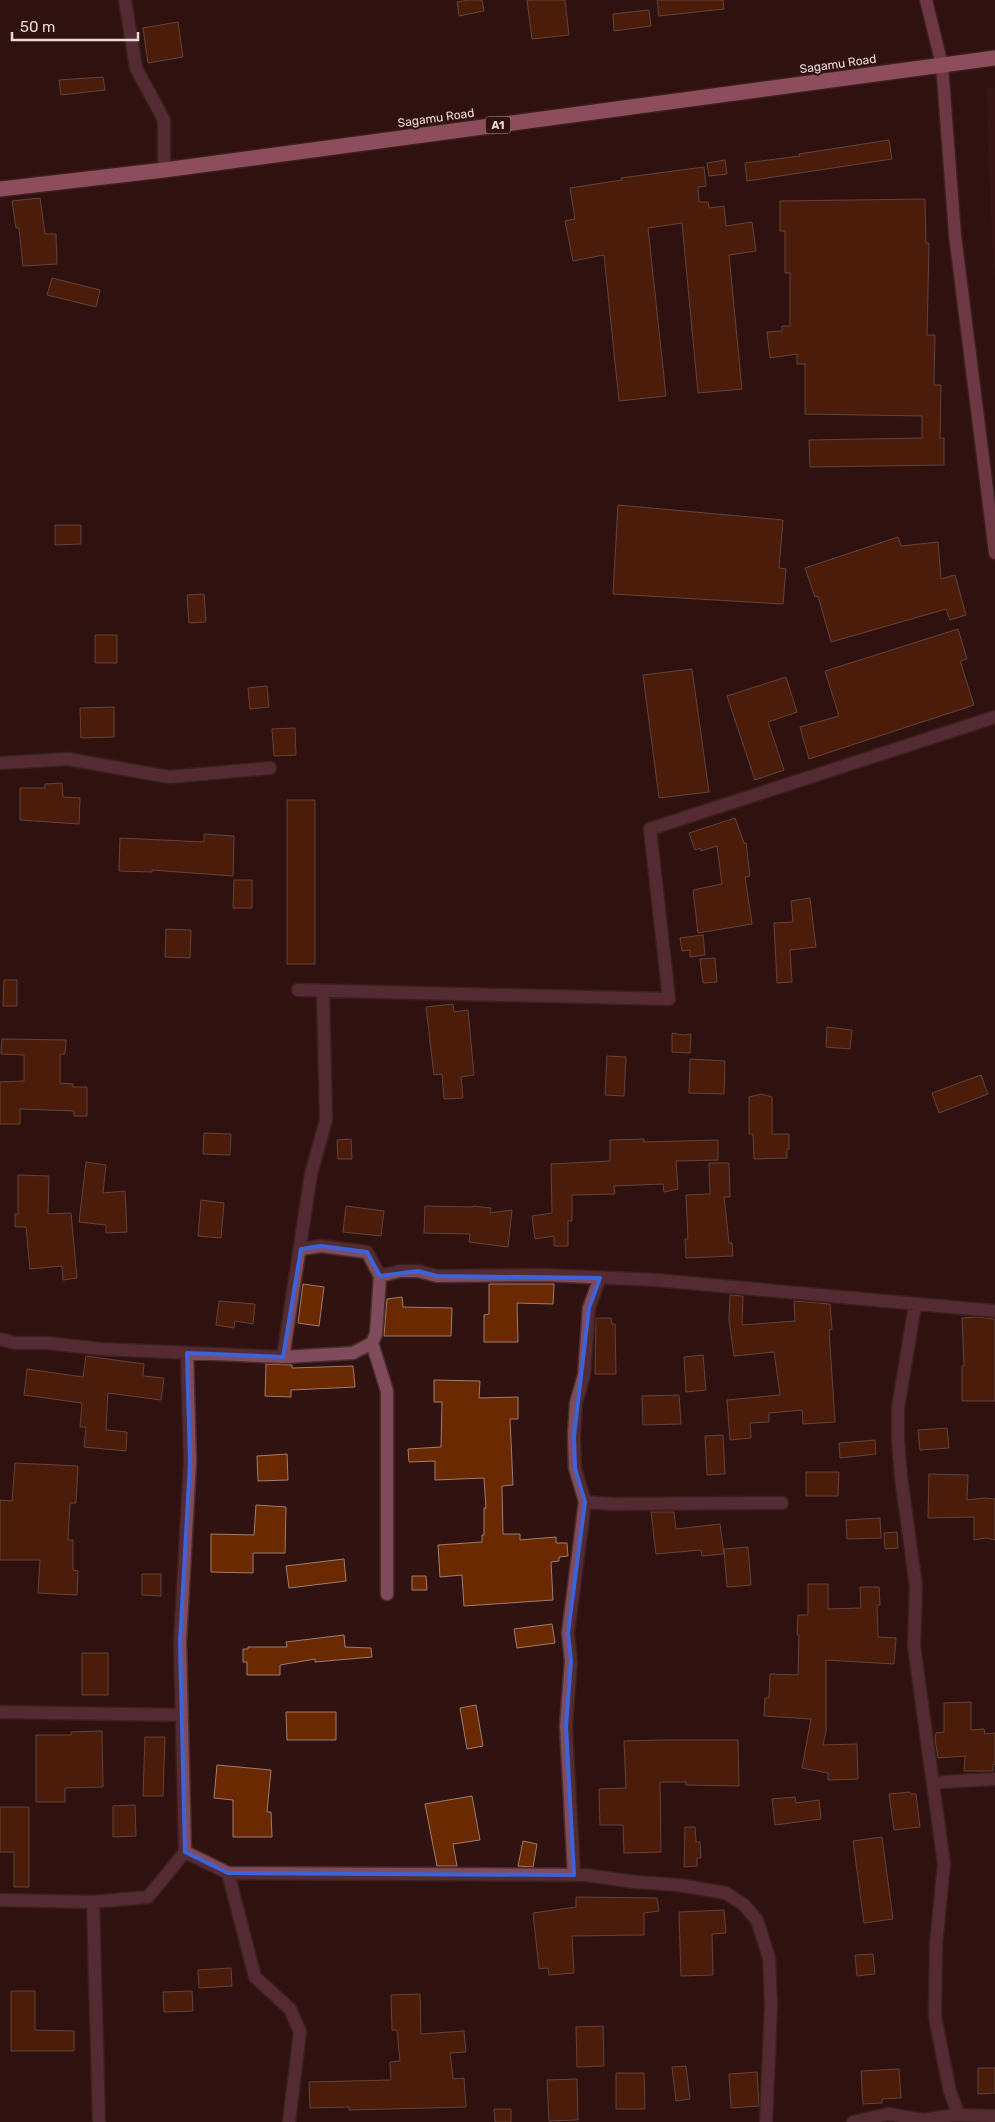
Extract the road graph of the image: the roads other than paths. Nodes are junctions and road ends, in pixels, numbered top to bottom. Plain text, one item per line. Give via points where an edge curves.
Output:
1 (125, 0) edge
2 (926, 0) edge
3 (995, 58) edge
4 (942, 65) junction
5 (164, 170) junction
6 (0, 189) edge
7 (995, 553) edge
8 (995, 717) edge
9 (0, 763) edge
10 (270, 768) dead end
11 (298, 990) dead end
12 (323, 991) junction
13 (301, 1249) junction
14 (380, 1276) junction
15 (600, 1278) junction
16 (915, 1305) junction
17 (995, 1311) edge
18 (0, 1339) edge
19 (372, 1343) junction
20 (187, 1353) junction
21 (282, 1357) junction
22 (585, 1502) junction
23 (782, 1503) dead end
24 (387, 1594) dead end
25 (0, 1712) edge
26 (182, 1715) junction
27 (995, 1779) edge
28 (934, 1785) junction
29 (185, 1852) junction
30 (228, 1873) junction
31 (574, 1875) junction
32 (0, 1900) edge
33 (93, 1902) junction
34 (959, 2115) junction
35 (995, 2116) edge
36 (924, 2121) edge
37 (99, 2122) edge
38 (289, 2122) edge
39 (766, 2122) edge
40 (853, 2122) edge

1 - 5 street via 136,68 164,120
2 - 4 street
3 - 4 highway, Sagamu Road / A1
4 - 5 highway, Sagamu Road / A1
4 - 7 street via 955,235
5 - 6 highway, Sagamu Road / A1
8 - 12 street via 650,829 669,999
9 - 10 street via 68,759 169,777
11 - 12 street
12 - 13 street via 326,1120 311,1174
13 - 14 street via 321,1246 367,1252
13 - 21 street
14 - 15 street via 418,1271 436,1276
14 - 19 street via 376,1334
15 - 16 street via 656,1280
15 - 22 street via 589,1308 584,1375 576,1403 576,1468
16 - 17 street
16 - 28 street via 898,1408 898,1440 916,1586 914,1646
18 - 20 street via 15,1343
19 - 21 street via 353,1353
19 - 24 street via 387,1391
20 - 21 street
20 - 26 street via 190,1462 180,1642
22 - 23 street
22 - 31 street via 568,1633 571,1661 566,1726
25 - 26 street
26 - 29 street
27 - 28 street
28 - 34 street via 944,1864 936,1944 935,2017 950,2092
29 - 30 street
29 - 33 street via 148,1897
30 - 31 street
30 - 38 street via 255,1977 290,2009 300,2032
31 - 39 street via 726,1893 744,1905 757,1920 769,1958 771,2005
32 - 33 street
33 - 37 street
34 - 35 street
34 - 36 street
36 - 40 street via 888,2114

